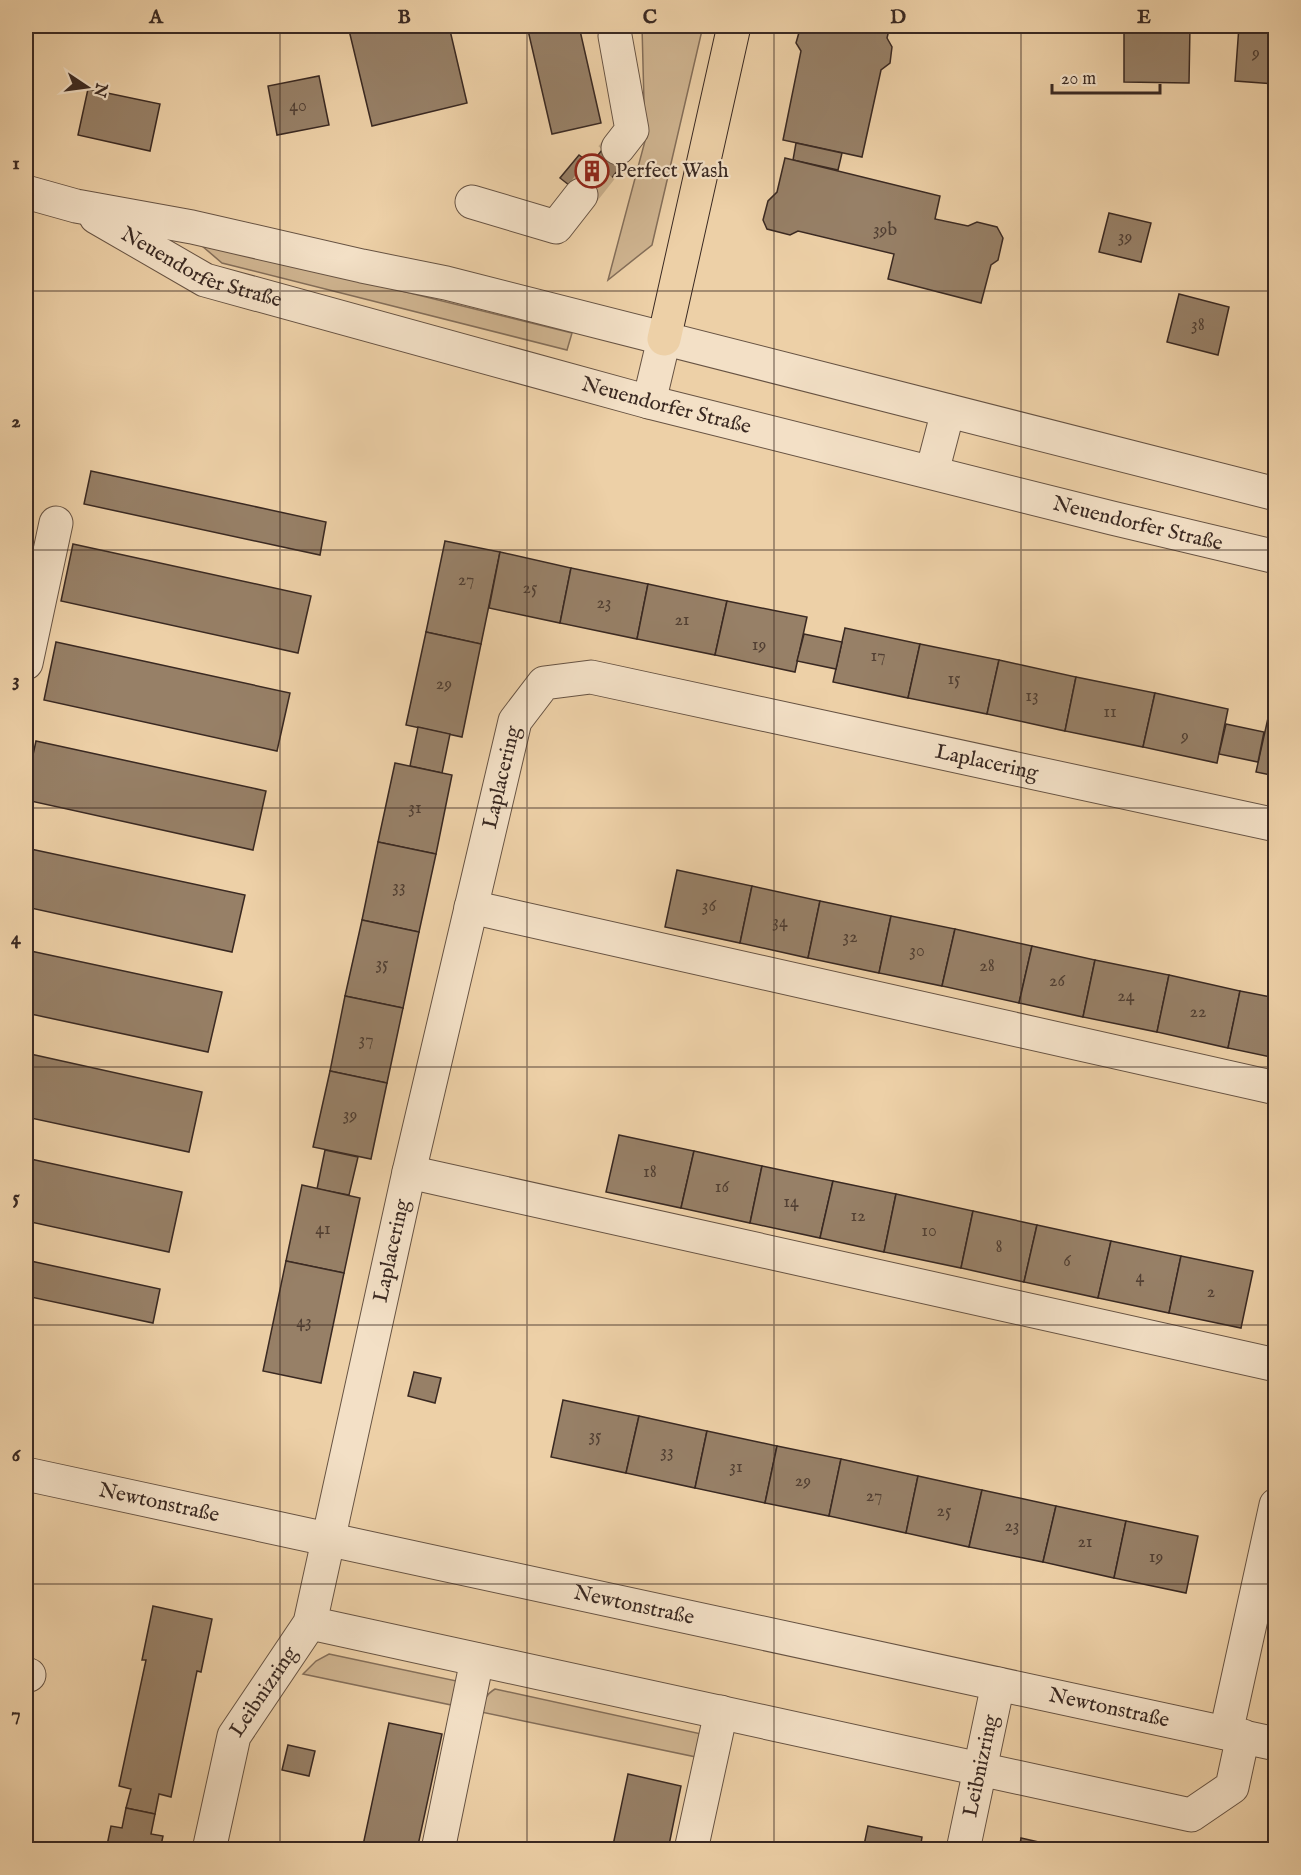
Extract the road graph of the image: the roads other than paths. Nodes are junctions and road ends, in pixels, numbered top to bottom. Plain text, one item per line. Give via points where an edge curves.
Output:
1 (734, 26) edge
2 (615, 36) dead end
3 (618, 148) tunnel mouth
4 (26, 192) edge
5 (581, 195) tunnel mouth
6 (472, 202) dead end
7 (76, 206) junction
8 (664, 339) junction
9 (649, 402) junction
10 (948, 411) junction
11 (932, 472) junction
12 (1275, 494) edge
13 (56, 523) dead end
14 (1275, 557) edge
15 (26, 663) edge
16 (1275, 825) edge
17 (471, 907) junction
18 (1275, 1088) edge
19 (409, 1172) junction
20 (1275, 1365) edge
21 (26, 1474) edge
22 (1275, 1505) edge
23 (327, 1539) junction
24 (310, 1623) junction
25 (477, 1660) junction
26 (998, 1684) junction
27 (721, 1713) junction
28 (1234, 1735) junction
29 (1275, 1744) edge
30 (980, 1768) junction
31 (209, 1850) edge
32 (438, 1850) edge
33 (691, 1850) edge
34 (963, 1850) edge

1 - 8 highway
2 - 3 street via 632,130
4 - 7 street, Neuendorfer Straße
5 - 6 street via 556,227
7 - 8 street, Neuendorfer Straße via 192,227 446,283
7 - 9 street, Neuendorfer Straße via 205,280
8 - 9 street
8 - 10 street, Neuendorfer Straße
9 - 11 street, Neuendorfer Straße
10 - 11 street
10 - 12 street, Neuendorfer Straße
11 - 14 street, Neuendorfer Straße
13 - 15 street
16 - 17 street, Laplacering via 591,677 544,683 515,721
17 - 18 street
17 - 19 street, Laplacering
19 - 20 street
19 - 23 street, Laplacering
21 - 23 street, Newtonstraße
22 - 28 street
23 - 24 street, Leibnizring
23 - 26 street, Newtonstraße
24 - 25 street
24 - 31 street, Leibnizring via 234,1736
25 - 27 street
25 - 32 street
26 - 28 street, Newtonstraße
26 - 30 street, Leibnizring
27 - 30 street
27 - 33 street
28 - 29 street, Newtonstraße
28 - 30 street via 1232,1787 1191,1815
30 - 34 street, Leibnizring

